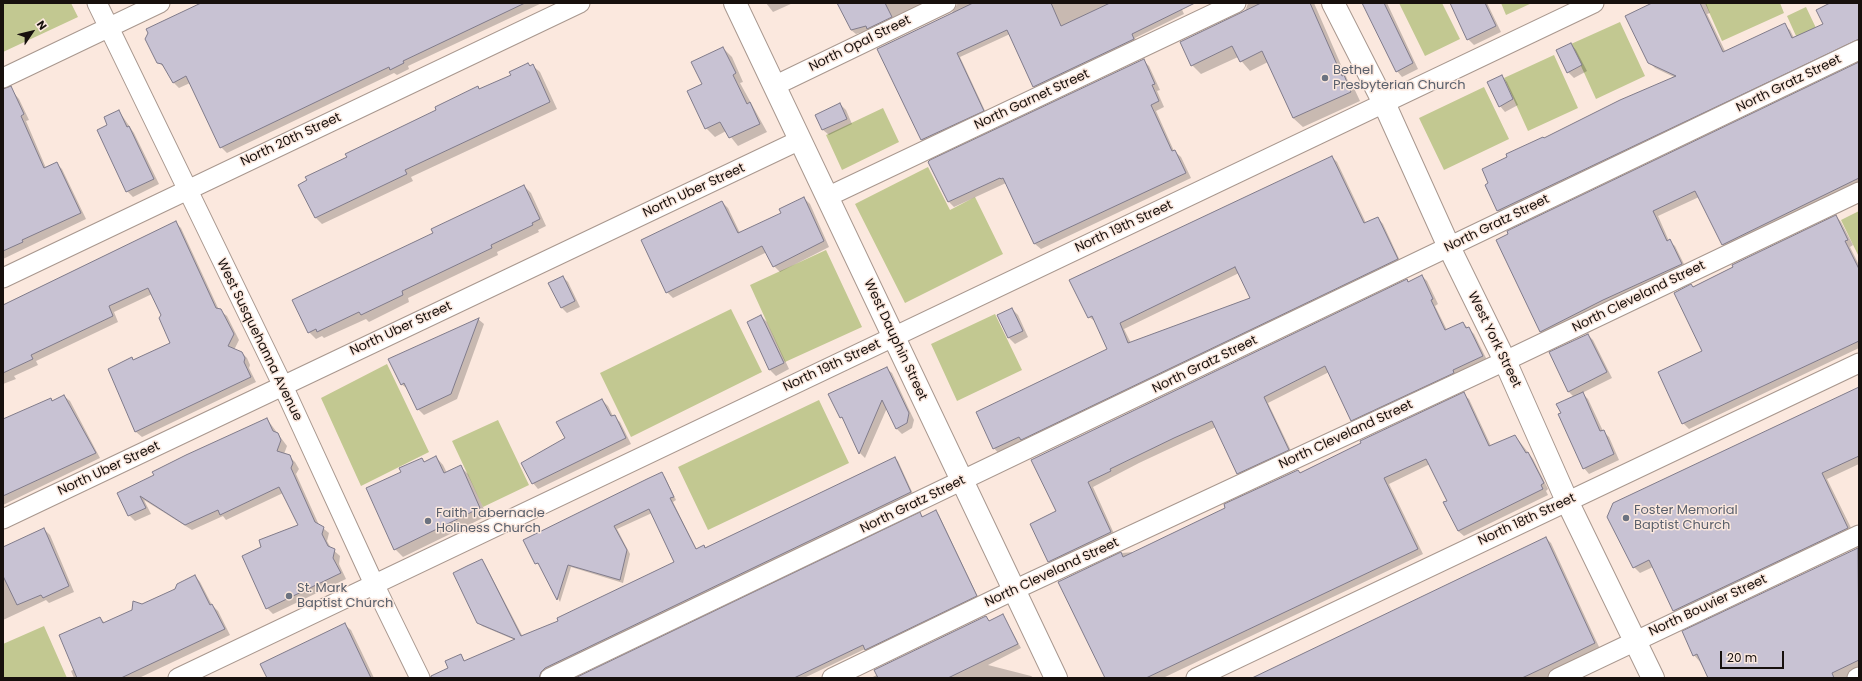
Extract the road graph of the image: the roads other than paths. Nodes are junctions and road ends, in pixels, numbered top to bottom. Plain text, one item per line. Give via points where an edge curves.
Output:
1 (97, 3) edge
2 (160, 3) edge
3 (580, 3) edge
4 (735, 3) edge
5 (946, 3) edge
6 (1236, 3) edge
7 (1333, 3) edge
8 (1594, 3) edge
9 (109, 28) junction
10 (1859, 50) edge
11 (3, 78) edge
12 (774, 86) junction
13 (1384, 103) junction
14 (800, 140) junction
15 (186, 190) junction
16 (1859, 192) edge
17 (827, 197) junction
18 (1449, 247) junction
19 (3, 278) edge
20 (894, 337) junction
21 (1505, 361) junction
22 (1859, 363) edge
23 (283, 386) junction
24 (962, 481) junction
25 (1568, 501) junction
26 (3, 519) edge
27 (1859, 535) edge
28 (374, 584) junction
29 (1014, 590) junction
30 (1635, 641) junction
31 (178, 678) edge
32 (420, 678) edge
33 (550, 678) edge
34 (832, 678) edge
35 (1056, 678) edge
36 (1196, 678) edge
37 (1558, 678) edge
38 (1653, 678) edge

1 - 9 street, West Susquehanna Avenue
2 - 9 street
3 - 15 street, North 20th Street
4 - 12 street, West Dauphin Street
5 - 12 street, North Opal Street
6 - 17 street, North Garnet Street
7 - 13 street, West York Street
8 - 13 street, North 19th Street
9 - 11 street
9 - 15 street, West Susquehanna Avenue
10 - 18 street, North Gratz Street
12 - 14 street, West Dauphin Street
13 - 18 street, West York Street
13 - 20 street, North 19th Street
14 - 17 street, West Dauphin Street
14 - 23 street, North Uber Street
15 - 19 street, North 20th Street
15 - 23 street, West Susquehanna Avenue
16 - 21 street, North Cleveland Street
17 - 20 street, West Dauphin Street
18 - 21 street, West York Street
18 - 24 street, North Gratz Street
20 - 24 street, West Dauphin Street
20 - 28 street, North 19th Street
21 - 25 street, West York Street
21 - 29 street, North Cleveland Street
22 - 25 street, North 18th Street
23 - 26 street, North Uber Street
23 - 28 street, West Susquehanna Avenue
24 - 29 street, West Dauphin Street
24 - 33 street, North Gratz Street
25 - 30 street, West York Street
25 - 36 street, North 18th Street
27 - 30 street, North Bouvier Street
28 - 31 street, North 19th Street
28 - 32 street, West Susquehanna Avenue
29 - 34 street, North Cleveland Street
29 - 35 street, West Dauphin Street
30 - 37 street, North Bouvier Street
30 - 38 street, West York Street

